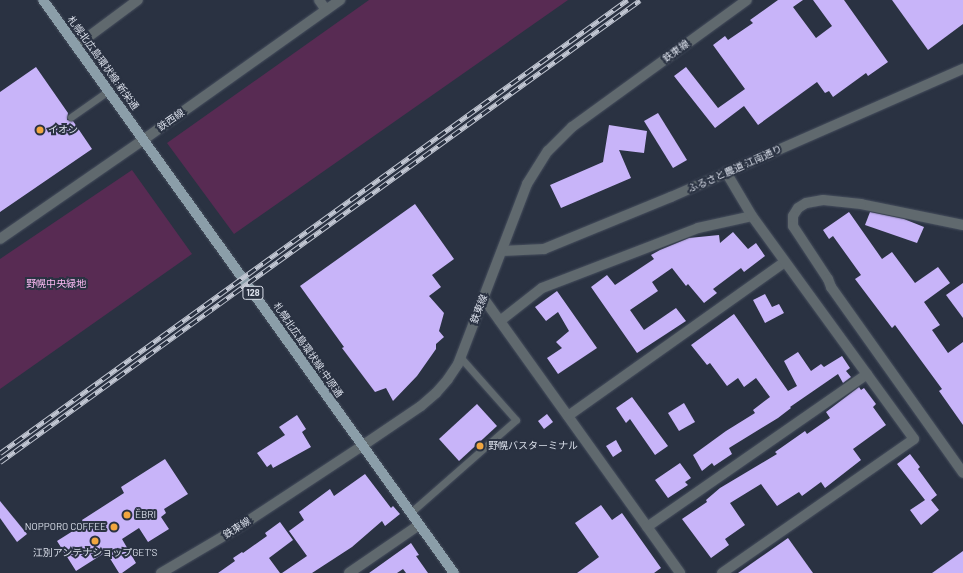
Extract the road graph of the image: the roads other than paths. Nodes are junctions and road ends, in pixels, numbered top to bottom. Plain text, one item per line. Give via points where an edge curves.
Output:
1 (43, 0) edge
2 (138, 0) edge
3 (319, 0) edge
4 (340, 0) edge
5 (748, 0) edge
6 (326, 10) junction
7 (76, 46) junction
8 (963, 69) edge
9 (108, 91) junction
10 (71, 117) dead end
11 (143, 140) junction
12 (726, 172) junction
13 (752, 216) junction
14 (963, 225) edge
15 (0, 238) edge
16 (502, 251) junction
17 (785, 262) junction
18 (484, 299) junction
19 (500, 321) junction
20 (461, 358) junction
21 (867, 374) junction
22 (568, 416) junction
23 (362, 446) junction
24 (963, 473) edge
25 (410, 513) junction
26 (419, 525) junction
27 (647, 527) junction
28 (352, 572) edge
29 (161, 573) edge
30 (454, 573) edge
31 (680, 573) edge
32 (722, 573) edge

1 - 7 main road, 札幌北広島環状線;新栄通 / 128
2 - 7 street
3 - 6 street
4 - 6 street, 鉄西線
5 - 16 street, 鉄東線 via 600,106 559,139 527,184
6 - 11 street, 鉄西線
7 - 9 main road, 札幌北広島環状線;新栄通 / 128
8 - 12 street, ふるさと農道 江南通り
9 - 10 lane
9 - 11 main road, 札幌北広島環状線;新栄通 / 128
11 - 15 street, 鉄西線
11 - 23 main road, 札幌北広島環状線;中原通 / 128
12 - 13 street
12 - 16 street, ふるさと農道 江南通り via 544,249
13 - 17 street
13 - 19 street via 698,228 542,288
14 - 24 street via 861,204 823,200 806,203 798,208 793,216 793,226 831,287
16 - 18 street, 鉄東線
17 - 21 street
17 - 22 street
18 - 19 street
18 - 20 street, 鉄東線
19 - 22 street
20 - 23 street, 鉄東線 via 436,393
20 - 25 lane via 516,420
21 - 27 street
21 - 32 street via 914,439
22 - 27 street
23 - 25 main road, 札幌北広島環状線;中原通 / 128
23 - 29 street, 鉄東線
25 - 26 main road, 札幌北広島環状線;中原通 / 128
26 - 28 street
26 - 30 main road, 札幌北広島環状線;中原通 / 128
27 - 31 street

